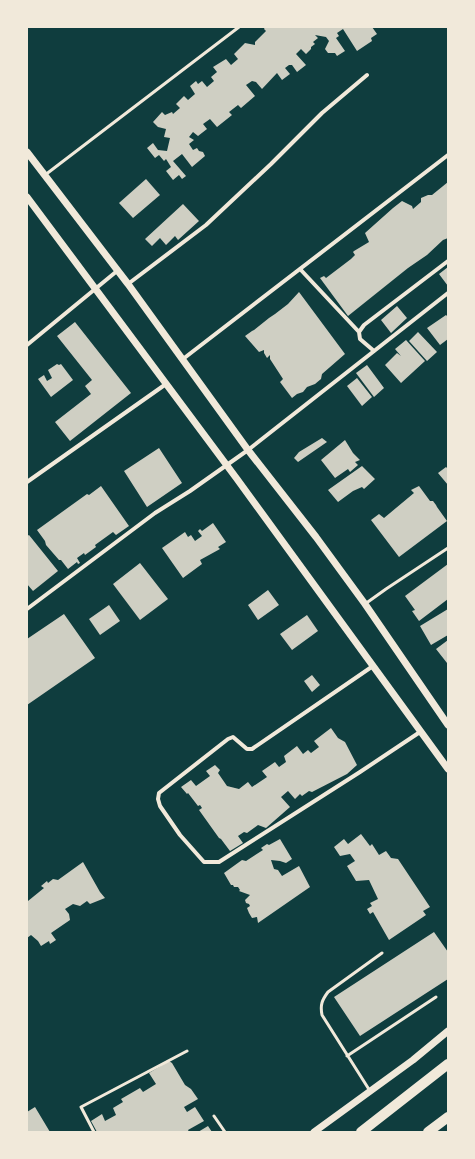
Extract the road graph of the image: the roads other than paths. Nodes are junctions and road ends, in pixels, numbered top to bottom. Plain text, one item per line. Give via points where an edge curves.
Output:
1 (239, 27) edge
2 (367, 75) dead end
3 (27, 152) edge
4 (448, 155) edge
5 (44, 175) junction
6 (27, 197) edge
7 (448, 261) edge
8 (300, 269) junction
9 (117, 271) junction
10 (128, 284) junction
11 (95, 289) junction
12 (448, 293) edge
13 (359, 332) junction
14 (27, 345) edge
15 (374, 351) junction
16 (183, 359) junction
17 (166, 384) junction
18 (248, 450) junction
19 (226, 466) junction
20 (27, 482) edge
21 (448, 548) edge
22 (365, 604) junction
23 (27, 610) edge
24 (373, 666) junction
25 (448, 725) edge
26 (420, 732) junction
27 (448, 769) edge
28 (382, 953) dead end
29 (436, 998) dead end
30 (448, 1031) edge
31 (187, 1051) dead end
32 (347, 1056) junction
33 (448, 1064) edge
34 (370, 1091) junction
35 (214, 1116) dead end
36 (448, 1117) edge
37 (94, 1132) edge
38 (225, 1132) edge
39 (314, 1132) edge
40 (361, 1132) edge
41 (428, 1132) edge

1 - 5 lane
2 - 10 street via 322,113 206,226
3 - 5 street
4 - 8 street
5 - 9 street
6 - 11 street
7 - 13 street via 364,325
8 - 13 street
8 - 16 street
9 - 10 street
9 - 11 street
10 - 16 street
11 - 14 street
11 - 17 street
12 - 15 street
13 - 15 street via 360,339
15 - 18 street
16 - 18 street
17 - 19 street
17 - 20 street
18 - 19 street
18 - 22 street
19 - 23 street via 155,513
19 - 24 street
21 - 22 lane
22 - 25 street
24 - 26 street
24 - 26 street via 252,749 247,749 233,737 228,739 159,793 160,806 180,835 204,862 219,862
26 - 27 street
28 - 32 lane via 328,992 322,1000 322,1015
29 - 32 lane
30 - 34 street
31 - 37 lane via 81,1107
32 - 34 lane
33 - 40 main road
34 - 39 street
35 - 38 lane
36 - 41 main road

